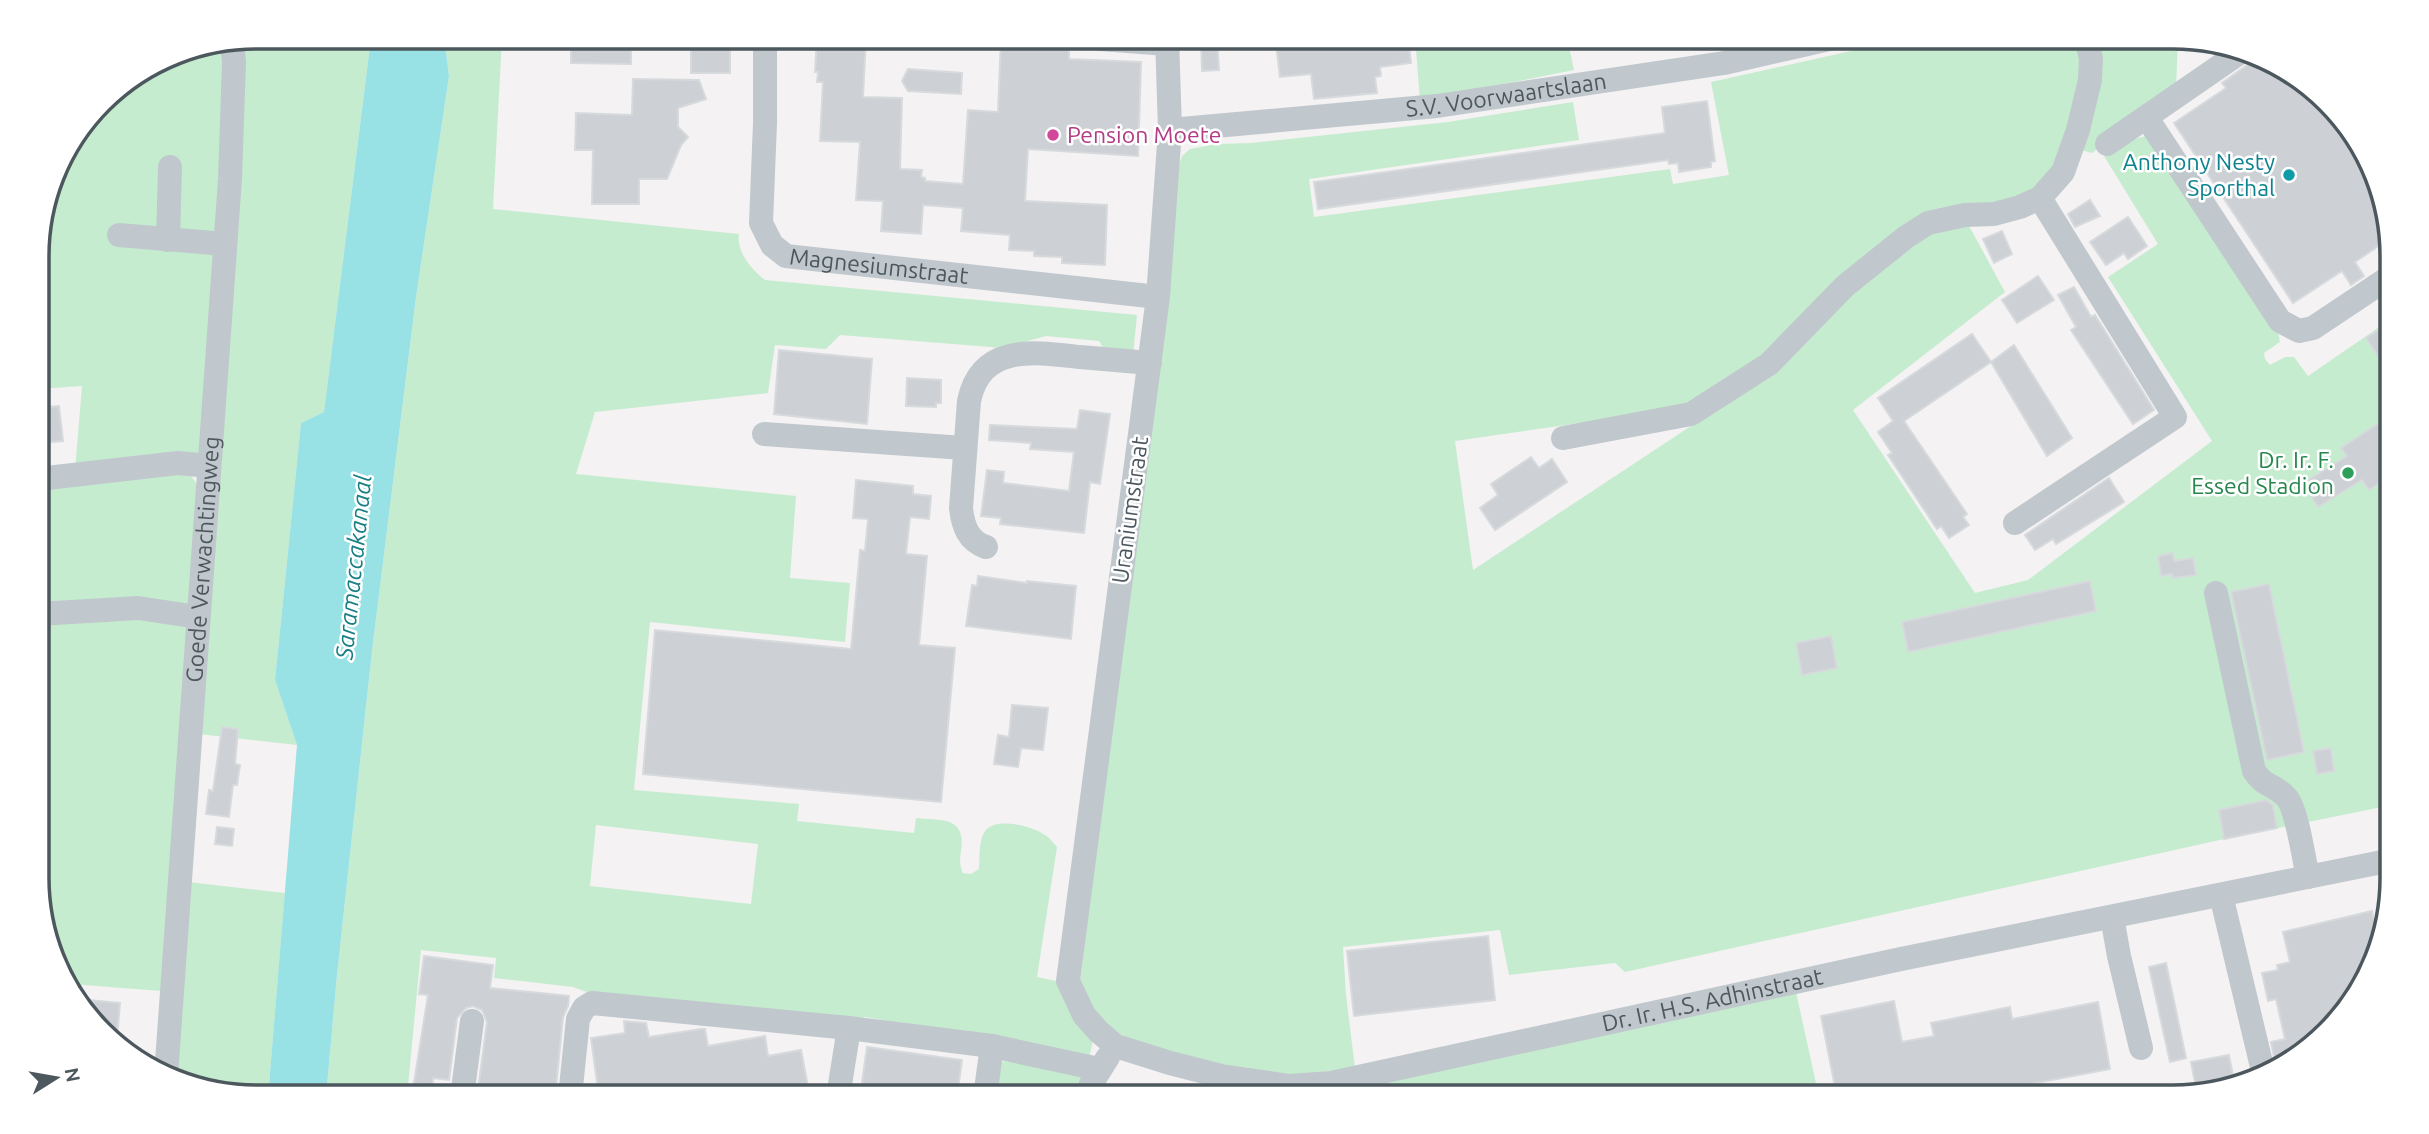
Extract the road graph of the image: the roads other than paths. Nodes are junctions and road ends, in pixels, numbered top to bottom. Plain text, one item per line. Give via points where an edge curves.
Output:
1 (765, 49) edge
2 (1168, 49) edge
3 (1783, 49) edge
4 (2089, 49) edge
5 (233, 51) edge
6 (2232, 58) edge
7 (2147, 118) junction
8 (1170, 130) junction
9 (2107, 144) dead end
10 (170, 167) dead end
11 (2040, 198) junction
12 (119, 234) dead end
13 (168, 240) junction
14 (225, 244) junction
15 (2380, 283) edge
16 (1158, 297) junction
17 (1150, 363) junction
18 (764, 434) dead end
19 (1563, 438) dead end
20 (964, 448) junction
21 (209, 466) junction
22 (49, 478) edge
23 (2015, 523) dead end
24 (986, 547) dead end
25 (2216, 593) dead end
26 (49, 613) edge
27 (198, 617) junction
28 (2380, 862) edge
29 (2308, 877) junction
30 (2221, 895) junction
31 (2112, 917) junction
32 (1068, 981) joint
33 (472, 1021) dead end
34 (849, 1028) junction
35 (992, 1046) junction
36 (1116, 1046) junction
37 (2141, 1048) dead end
38 (167, 1064) edge
39 (2262, 1065) edge
40 (1099, 1069) junction
41 (464, 1085) edge
42 (571, 1085) edge
43 (840, 1085) edge
44 (987, 1085) edge
45 (1092, 1085) edge
46 (1282, 1085) edge
47 (1326, 1085) edge

1 - 16 street, Magnesiumstraat via 761,223 772,244 786,256
2 - 8 street, Uraniumstraat
3 - 8 street, S.V. Voorwaartslaan via 1437,106
4 - 11 street via 2091,80 2078,131 2063,172
5 - 14 street, Goede Verwachtingweg
6 - 7 street
7 - 9 street
7 - 15 street via 2280,321 2300,331 2313,328
8 - 16 street, Uraniumstraat
10 - 13 street
11 - 19 street via 1994,214 1928,223 1846,286 1769,364 1691,414
11 - 23 street via 2175,416
12 - 13 street
13 - 14 street
14 - 21 street, Goede Verwachtingweg
16 - 17 street, Uraniumstraat
17 - 20 street via 1030,352 996,361 972,387
17 - 32 street, Uraniumstraat
18 - 20 street
20 - 24 street via 962,523 977,544
21 - 22 street via 178,463
21 - 27 street, Goede Verwachtingweg
25 - 29 street via 2254,771 2289,800
26 - 27 street via 138,608
27 - 38 street, Goede Verwachtingweg
28 - 29 street, Dr. Ir. H.S. Adhinstraat
29 - 30 street, Dr. Ir. H.S. Adhinstraat
30 - 31 street, Dr. Ir. H.S. Adhinstraat
30 - 39 street
31 - 37 street
31 - 47 street, Dr. Ir. H.S. Adhinstraat
32 - 36 street, Dr. Ir. H.S. Adhinstraat via 1084,1014
33 - 41 street
34 - 35 street
34 - 42 street via 592,1003 578,1019
34 - 43 street
35 - 40 street
35 - 44 street
36 - 40 street
36 - 46 street, Dr. Ir. H.S. Adhinstraat via 1221,1076
40 - 45 street

